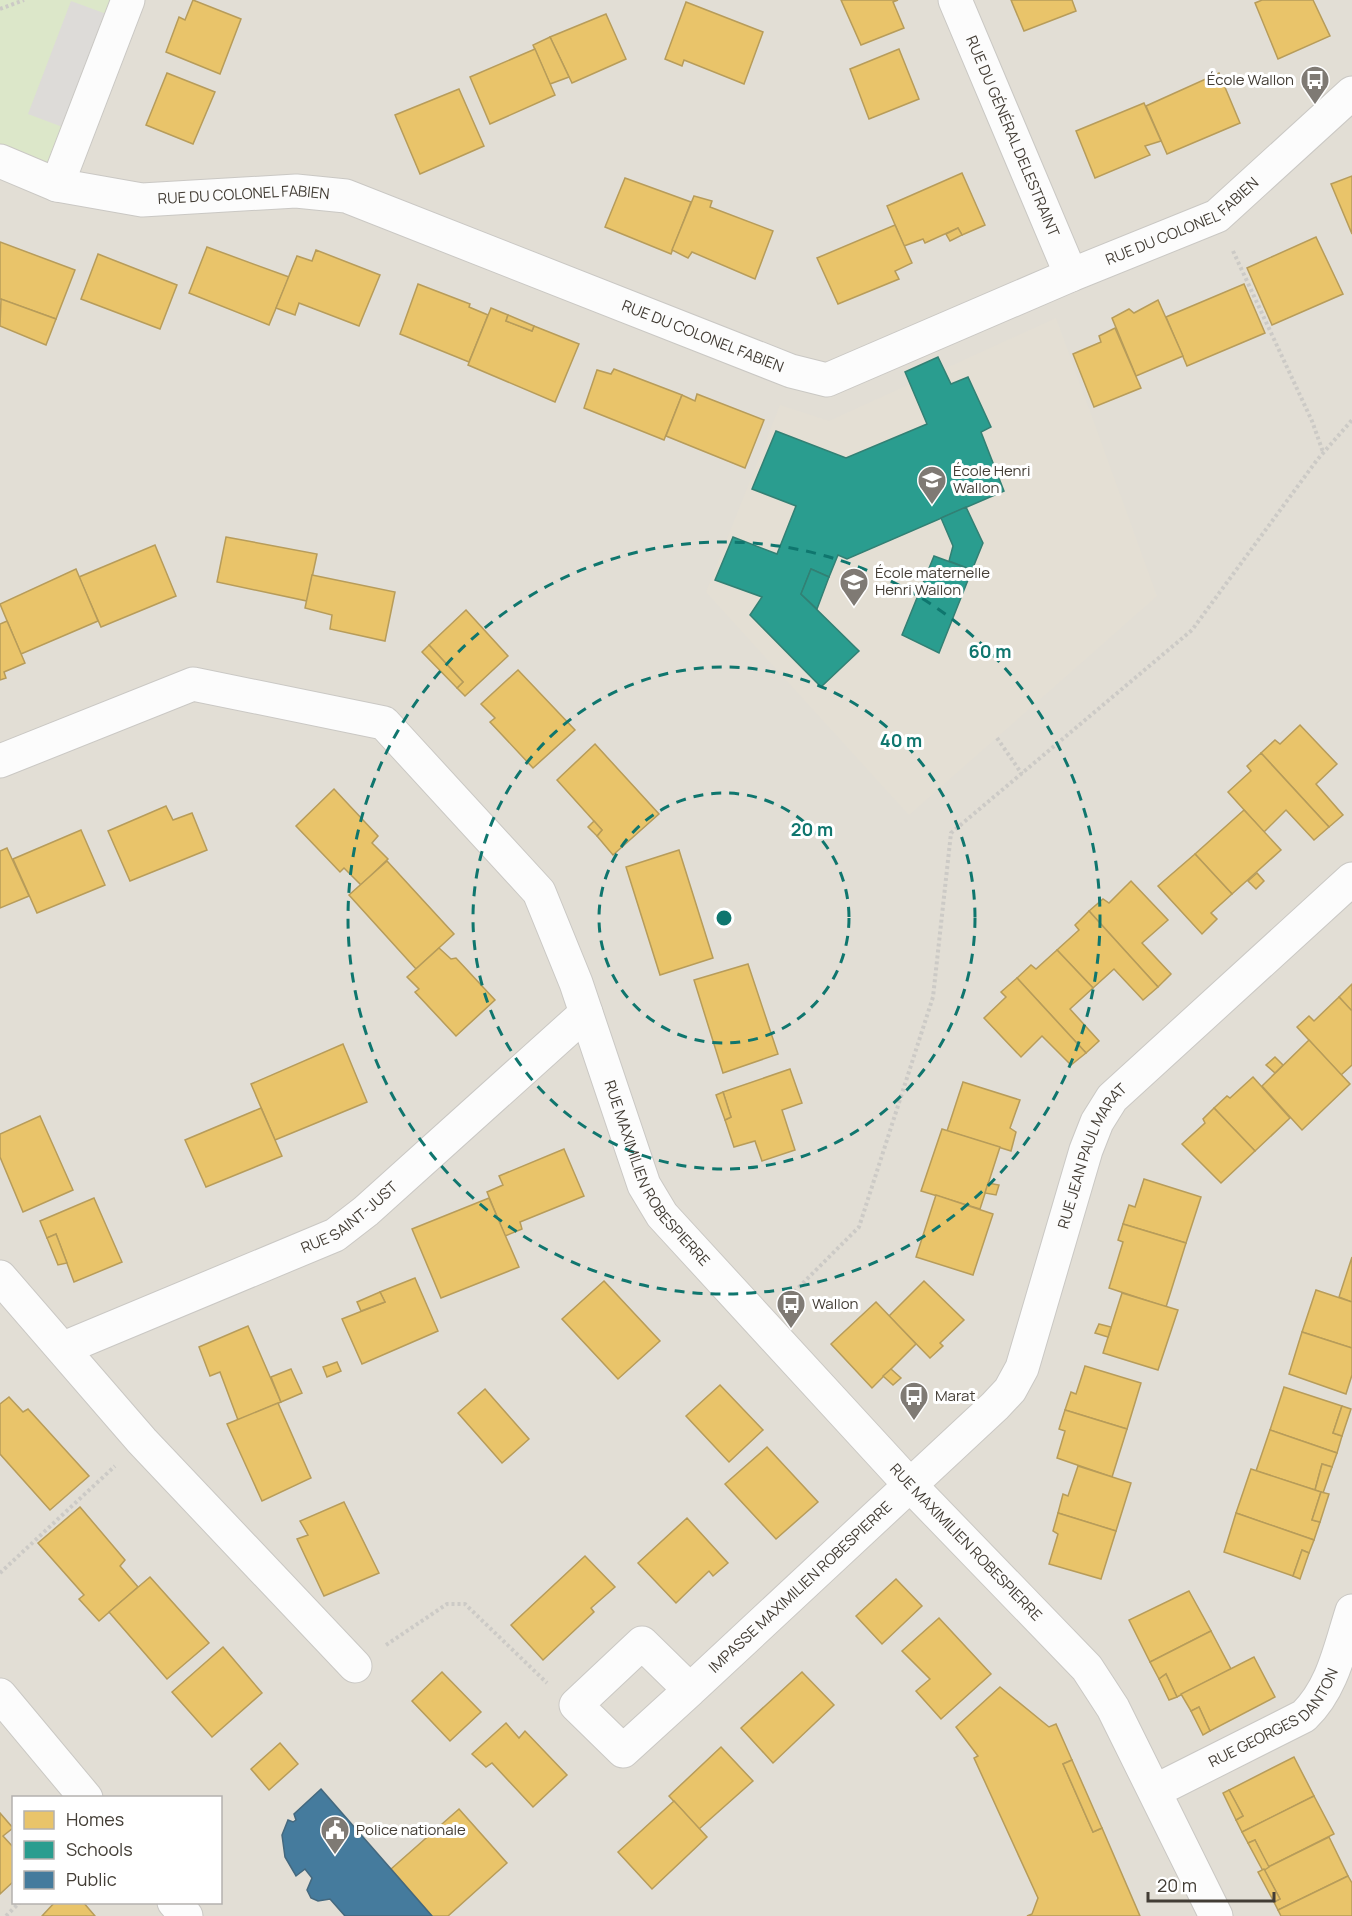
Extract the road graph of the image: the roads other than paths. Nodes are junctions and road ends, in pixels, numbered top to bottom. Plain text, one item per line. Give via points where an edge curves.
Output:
1 (128, 0) edge
2 (955, 0) edge
3 (1352, 93) edge
4 (0, 161) edge
5 (57, 185) junction
6 (1071, 275) junction
7 (0, 761) edge
8 (1352, 879) edge
9 (586, 1013) junction
10 (0, 1277) edge
11 (64, 1348) junction
12 (911, 1486) junction
13 (1352, 1611) edge
14 (355, 1666) road end
15 (690, 1690) junction
16 (0, 1695) edge
17 (1155, 1791) junction
18 (85, 1796) edge
19 (176, 1904) edge
20 (186, 1916) edge
21 (1216, 1916) edge

1 - 5 street
2 - 6 street, RUE DU GÉNÉRAL DELESTRAINT
3 - 6 street, RUE DU COLONEL FABIEN via 1217,216
4 - 5 street, RUE DU COLONEL FABIEN
5 - 6 street, RUE DU COLONEL FABIEN via 142,200 296,191 346,196 791,371 827,380
7 - 9 street, RUE MAXIMILIEN ROBESPIERRE via 193,684 384,723 539,892
8 - 12 street, RUE JEAN PAUL MARAT via 1112,1098 1086,1150 1022,1368 1010,1390
9 - 11 street, RUE SAINT-JUST via 335,1235
9 - 12 street, RUE MAXIMILIEN ROBESPIERRE via 651,1200
10 - 11 street
11 - 14 street via 142,1441
12 - 15 street, IMPASSE MAXIMILIEN ROBESPIERRE
12 - 17 street, RUE MAXIMILIEN ROBESPIERRE via 1087,1668 1113,1707
13 - 17 street, RUE GEORGES DANTON via 1328,1685 1318,1703 1304,1716
15 - 15 street, IMPASSE MAXIMILIEN ROBESPIERRE via 623,1751 576,1705 642,1643
16 - 18 street
17 - 21 street, RUE MAXIMILIEN ROBESPIERRE
19 - 20 street

